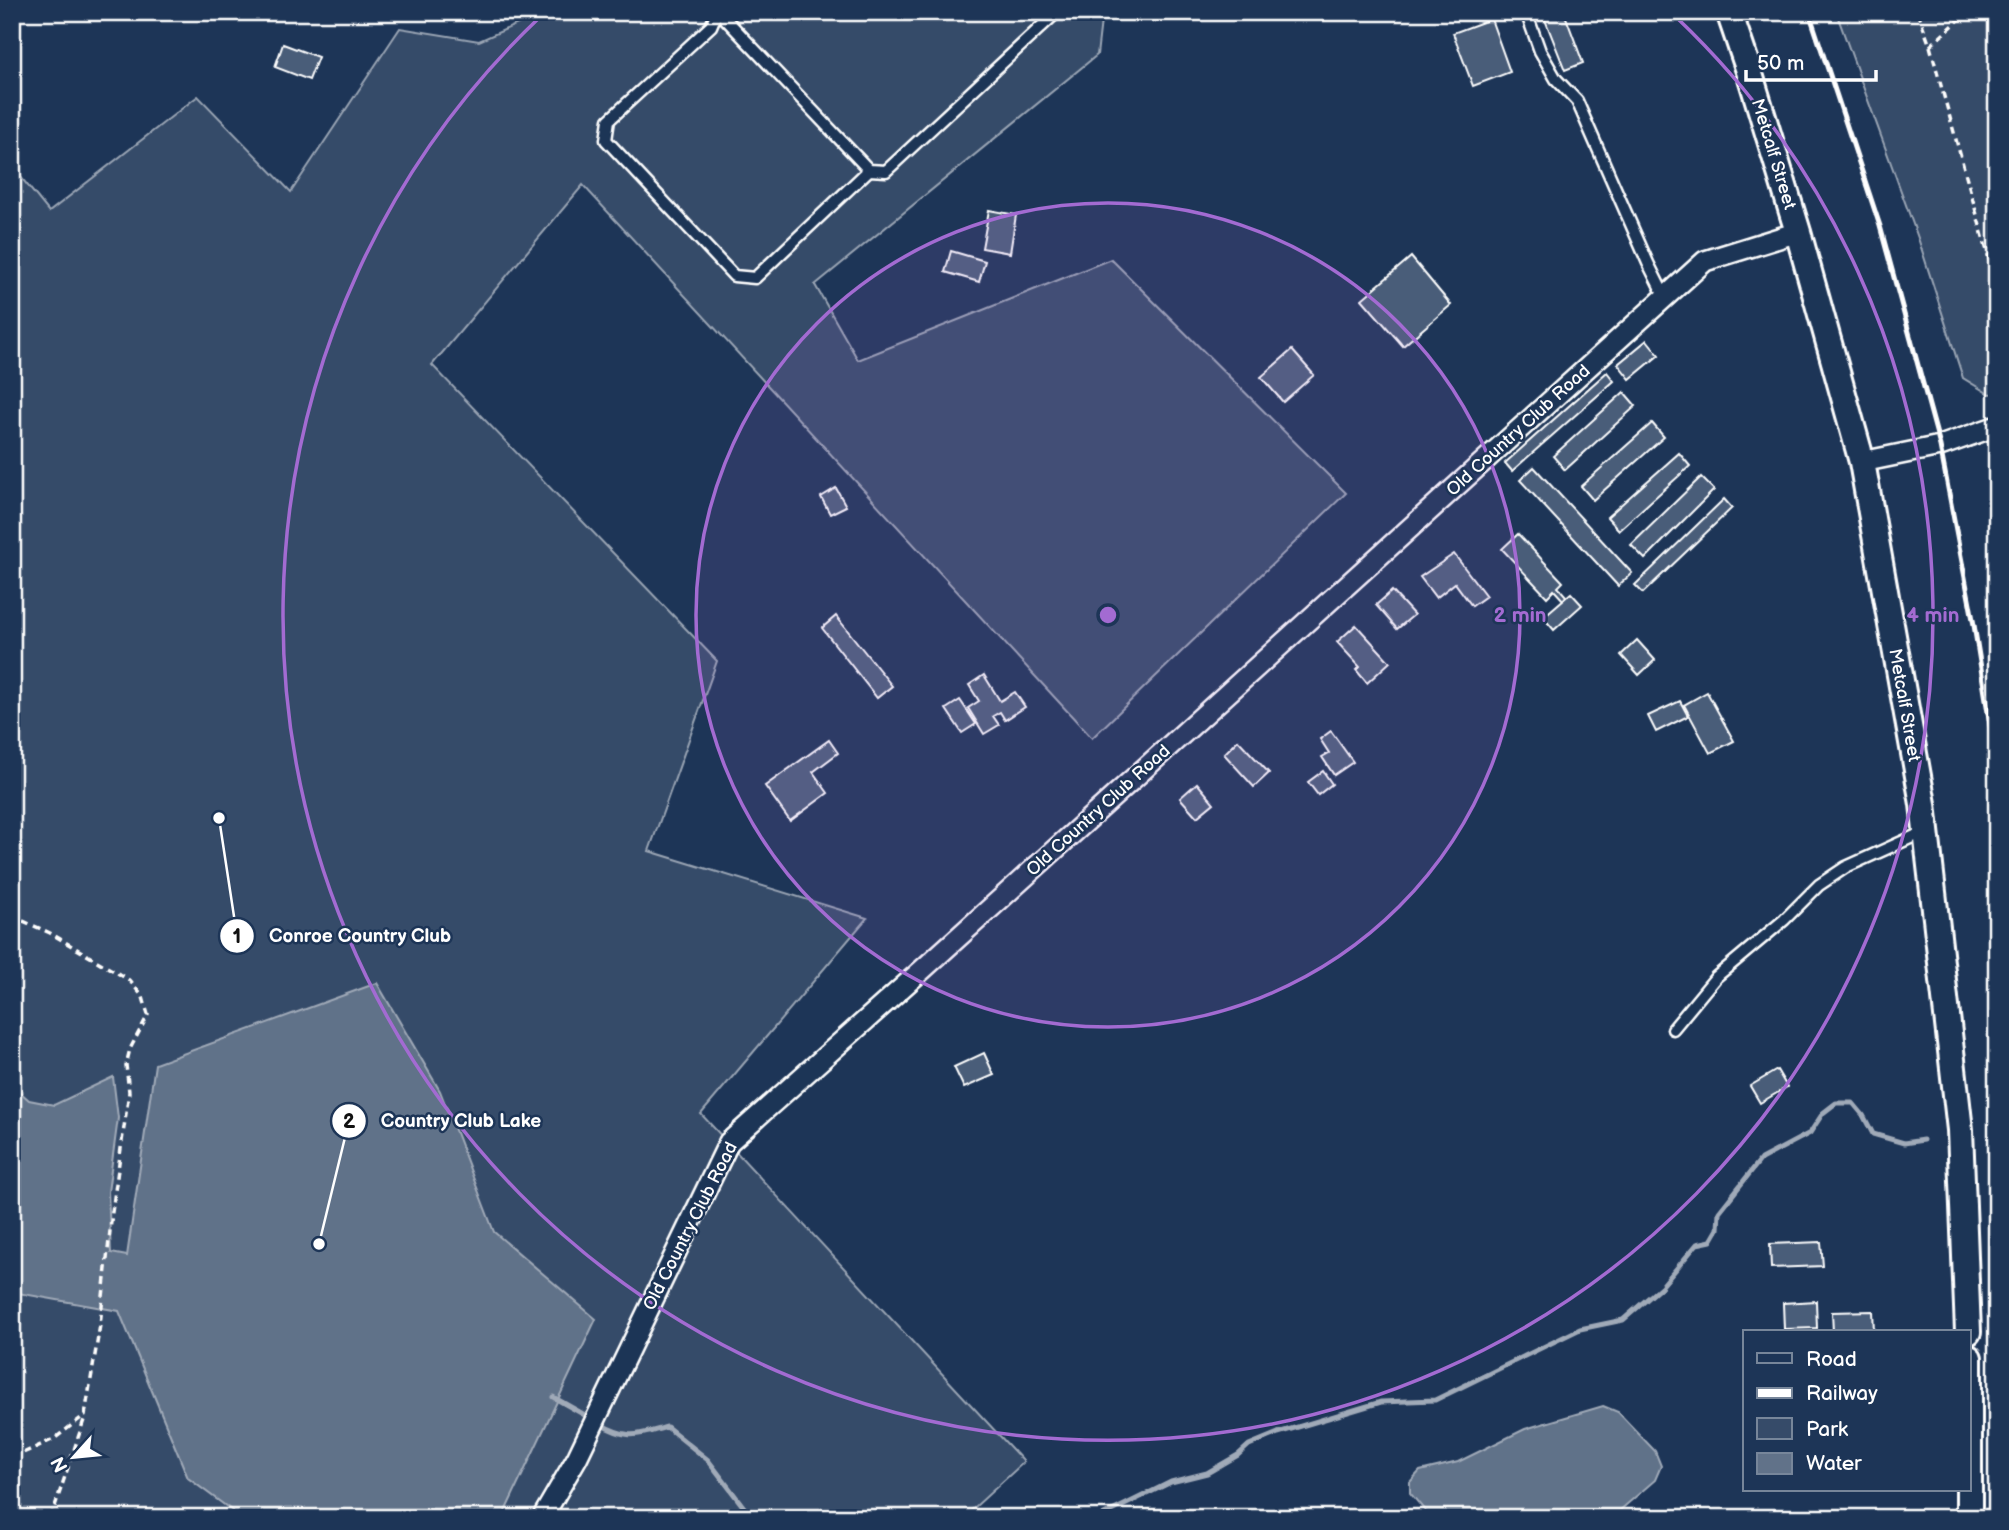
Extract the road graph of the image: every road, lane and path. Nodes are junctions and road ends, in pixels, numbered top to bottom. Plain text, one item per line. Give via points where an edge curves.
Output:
1 (718, 12) edge
2 (1057, 12) edge
3 (1526, 12) edge
4 (1729, 12) edge
5 (1918, 12) edge
6 (1968, 12) edge
7 (1930, 46) junction
8 (869, 170) junction
9 (1798, 232) junction
10 (1997, 287) edge
11 (1665, 298) junction
12 (1997, 426) edge
13 (1862, 462) junction
14 (1926, 830) junction
15 (12, 916) edge
16 (1673, 1029) dead end
17 (1968, 1330) edge
18 (85, 1415) junction
19 (12, 1458) edge
20 (1969, 1492) edge
21 (51, 1518) edge
22 (542, 1518) edge
23 (1969, 1518) edge

1 - 8 lane
1 - 8 lane via 711,26 609,120 606,139 734,276 755,278
2 - 8 lane via 886,172
3 - 11 lane via 1556,79 1577,101
4 - 9 street, Metcalf Street
5 - 7 path
6 - 7 path
7 - 10 path
9 - 11 street, Old Country Club Road via 1705,261
9 - 13 street, Metcalf Street
11 - 22 street, Old Country Club Road via 729,1142 577,1458
12 - 13 street via 1940,446
13 - 14 street, Metcalf Street
14 - 16 lane via 1846,867 1819,885 1716,977
14 - 17 street, Metcalf Street via 1960,1130
15 - 18 path via 51,933 129,980 143,997 148,1016 126,1065 129,1093
18 - 19 path via 54,1439
18 - 21 path
20 - 23 street

